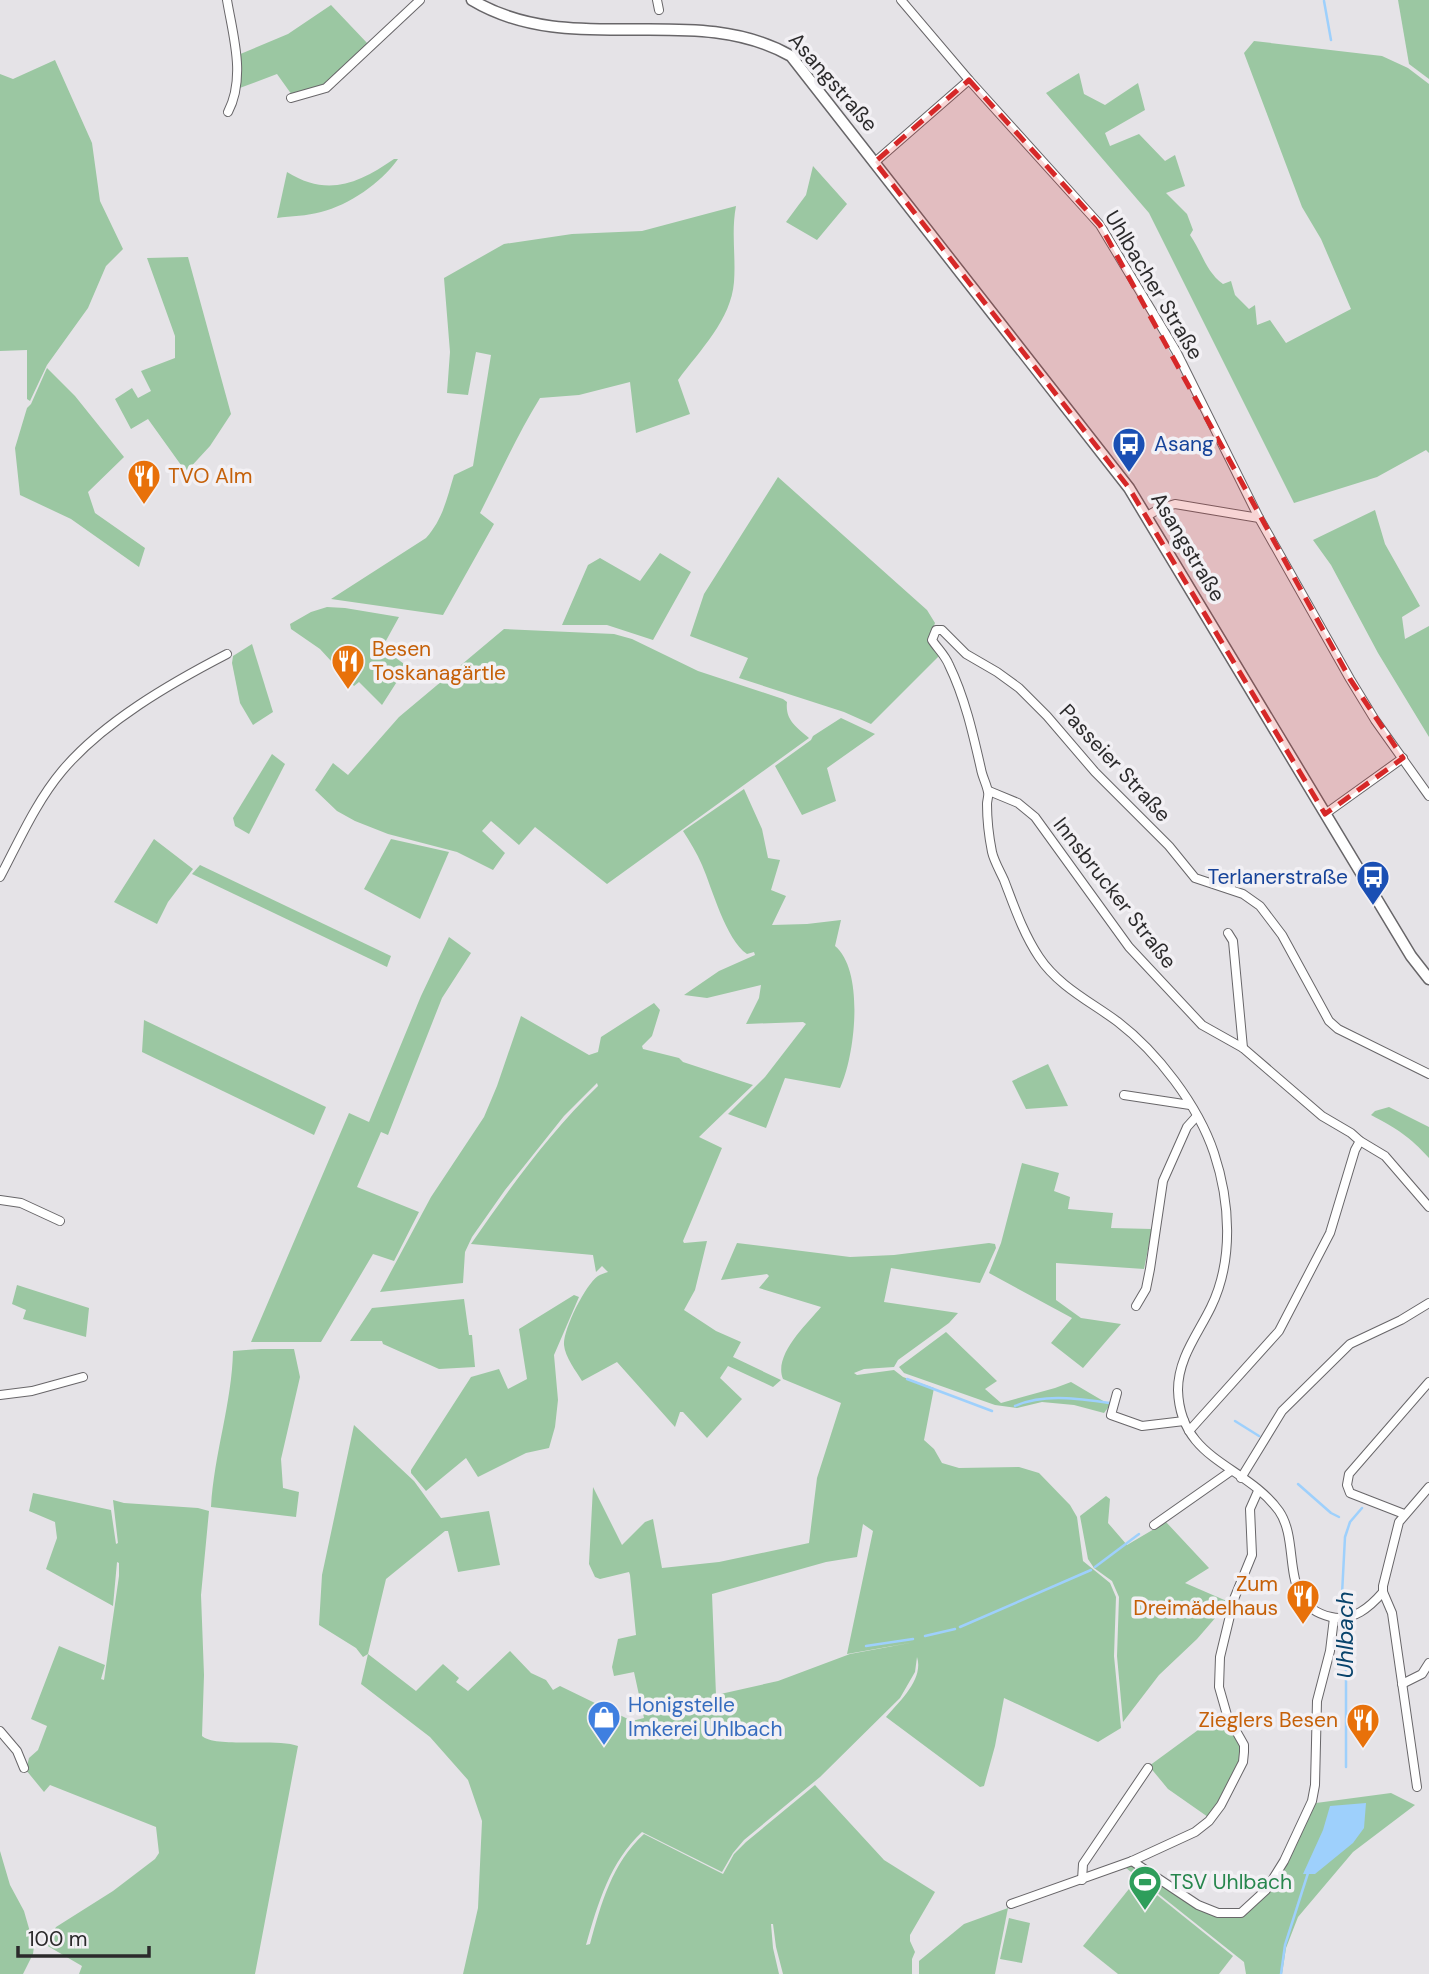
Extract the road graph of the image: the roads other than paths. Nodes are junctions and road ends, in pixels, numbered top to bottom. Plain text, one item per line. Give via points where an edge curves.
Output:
1 (227, 0) edge
2 (420, 0) edge
3 (472, 0) edge
4 (901, 0) edge
5 (662, 7) edge
6 (647, 11) dead end
7 (587, 17) dead end
8 (749, 27) dead end
9 (969, 80) junction
10 (291, 97) dead end
11 (228, 112) dead end
12 (875, 162) junction
13 (1147, 516) junction
14 (1259, 517) junction
15 (227, 653) dead end
16 (1403, 758) junction
17 (989, 791) junction
18 (1429, 796) edge
19 (1325, 814) junction
20 (0, 877) edge
21 (1228, 933) dead end
22 (1429, 979) edge
23 (1243, 1048) junction
24 (1429, 1074) edge
25 (1124, 1096) dead end
26 (1189, 1105) junction
27 (1196, 1117) junction
28 (1360, 1141) junction
29 (0, 1200) edge
30 (1429, 1207) edge
31 (60, 1221) dead end
32 (1429, 1303) edge
33 (1136, 1306) dead end
34 (83, 1377) dead end
35 (1429, 1382) edge
36 (1117, 1393) dead end
37 (0, 1395) edge
38 (1185, 1421) junction
39 (1189, 1431) junction
40 (1231, 1471) junction
41 (1241, 1478) junction
42 (1429, 1487) edge
43 (1258, 1490) junction
44 (1404, 1514) junction
45 (1154, 1525) dead end
46 (1383, 1592) junction
47 (1336, 1618) junction
48 (1429, 1662) edge
49 (1402, 1684) junction
50 (0, 1731) edge
51 (23, 1768) dead end
52 (1148, 1768) dead end
53 (1417, 1787) dead end
54 (1132, 1861) junction
55 (1082, 1880) junction
56 (1011, 1904) dead end

1 - 11 street via 236,53 235,89
2 - 10 street via 326,88
3 - 7 street via 528,20
4 - 9 street, Uhlbacher Straße
5 - 6 street
8 - 12 street, Asangstraße via 777,43 799,65
9 - 12 street, Asangstraße
9 - 14 street, Uhlbacher Straße via 1100,225 1176,351
12 - 13 street, Asangstraße via 1116,469
13 - 14 street via 1175,504
13 - 19 street, Asangstraße
14 - 16 street, Uhlbacher Straße via 1350,679
15 - 20 street via 142,705 75,756 41,800
16 - 18 street, Uhlbacher Straße
16 - 19 street
17 - 23 street, Innsbrucker Straße via 1018,803 1035,817 1129,947 1202,1026
17 - 24 street, Passeier Straße via 958,686 932,640 937,629 1019,688 1195,878 1244,894 1260,906 1282,935 1321,1009 1338,1029
17 - 26 street, Passeier Straße via 992,852 1044,964 1145,1046
19 - 22 street, Asangstraße
21 - 23 street via 1233,941
23 - 28 street, Innsbrucker Straße via 1322,1116
25 - 26 street
26 - 27 street, Passeier Straße
27 - 33 street via 1163,1181 1146,1289
27 - 38 street, Passeier Straße via 1218,1169 1227,1247 1217,1295 1181,1365 1179,1399
28 - 30 street, Innsbrucker Straße via 1385,1156
28 - 39 street via 1331,1233 1279,1331
29 - 31 street via 21,1203
32 - 41 street via 1340,1353 1282,1411
34 - 37 street
35 - 44 street via 1347,1480 1350,1493
36 - 38 street via 1111,1415 1142,1426
38 - 39 street, Passeier Straße
39 - 40 street
40 - 41 street
40 - 45 street
41 - 43 street
42 - 44 street
43 - 47 street via 1283,1520 1300,1596 1314,1610
43 - 54 street via 1250,1509 1252,1555 1234,1599 1220,1657 1219,1687 1227,1715 1244,1745 1243,1762 1209,1821
44 - 46 street via 1393,1541
46 - 47 street via 1365,1610
46 - 49 street via 1392,1613
47 - 54 street via 1317,1701 1312,1801 1266,1890 1241,1913 1217,1913
48 - 49 street via 1422,1674
49 - 53 street
50 - 51 street via 19,1754
52 - 55 street via 1083,1864
54 - 55 street
55 - 56 street

